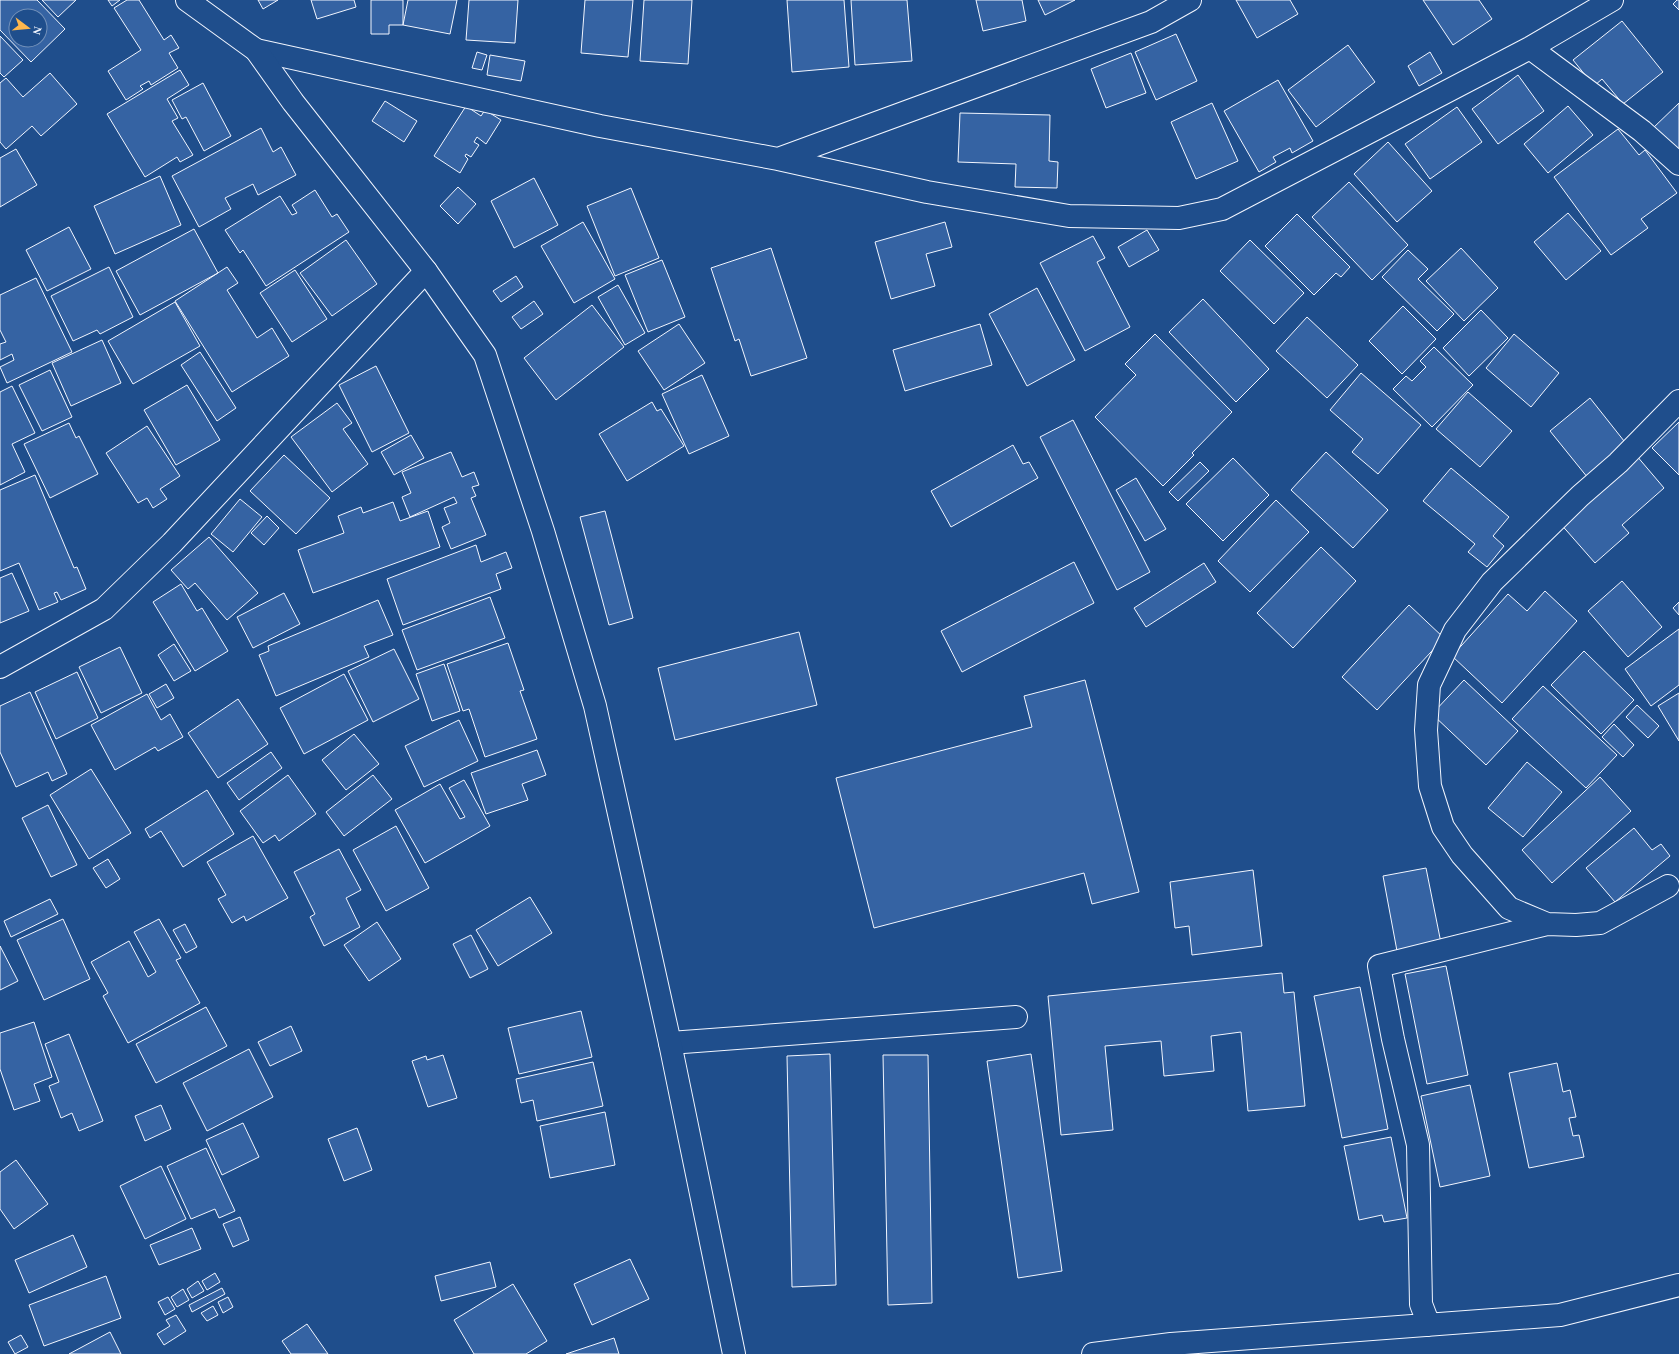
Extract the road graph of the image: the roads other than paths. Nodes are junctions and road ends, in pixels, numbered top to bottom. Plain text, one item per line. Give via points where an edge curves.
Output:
1 (186, 0) edge
2 (1190, 0) edge
3 (1612, 0) edge
4 (1530, 48) junction
5 (256, 50) junction
6 (778, 158) junction
7 (1679, 164) edge
8 (426, 270) junction
9 (1679, 400) edge
10 (0, 667) edge
11 (1668, 886) dead end
12 (1547, 924) junction
13 (1016, 1017) dead end
14 (670, 1043) junction
15 (1679, 1285) edge
16 (1429, 1324) junction
17 (734, 1354) edge
18 (1093, 1354) edge

1 - 5 street
2 - 6 street via 1151,22
3 - 4 street
4 - 6 street via 1222,209 1179,218 1069,216 927,192
4 - 7 street via 1642,131
5 - 6 street via 600,126
5 - 8 street via 293,102
8 - 10 street via 172,543 104,609
8 - 14 street via 485,355 543,531 595,706
9 - 12 street via 1618,463 1580,496 1492,582 1455,630 1429,685 1426,730 1430,786 1443,827 1462,856 1509,908
11 - 12 street via 1600,923
12 - 16 street via 1379,966 1418,1146 1421,1304
13 - 14 street
14 - 17 street
15 - 16 street via 1560,1315
16 - 18 street via 1171,1344

